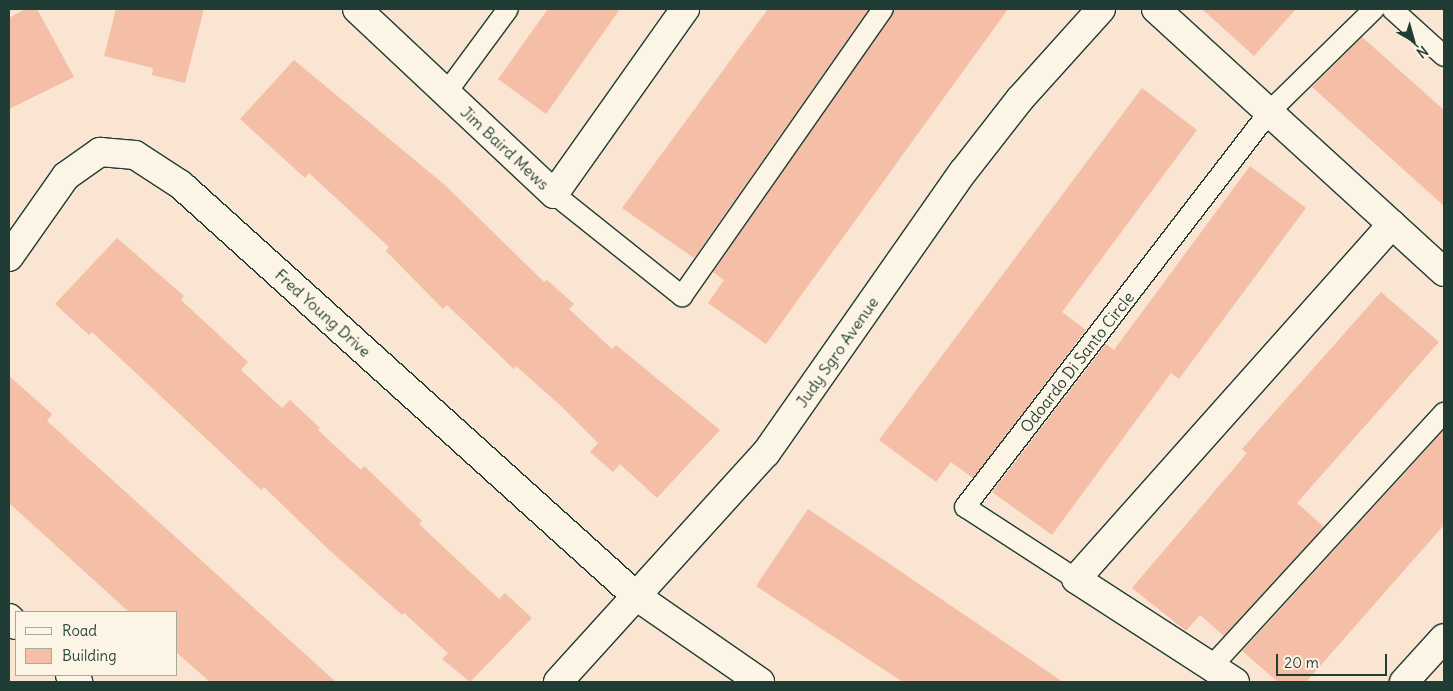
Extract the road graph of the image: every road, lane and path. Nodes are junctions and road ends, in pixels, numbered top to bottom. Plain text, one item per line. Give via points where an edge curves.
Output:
1 (357, 9) edge
2 (508, 9) edge
3 (685, 9) edge
4 (883, 9) edge
5 (1101, 9) edge
6 (1156, 9) edge
7 (1374, 9) edge
8 (1392, 9) edge
9 (1444, 56) edge
10 (446, 92) junction
11 (1269, 112) junction
12 (554, 194) junction
13 (1392, 224) junction
14 (9, 257) edge
15 (1444, 272) edge
16 (1444, 413) edge
17 (1076, 579) junction
18 (636, 596) junction
19 (1443, 642) edge
20 (1211, 667) junction
21 (558, 682) edge
22 (760, 682) edge
23 (1235, 682) edge
24 (1404, 682) edge

1 - 10 street, Jim Baird Mews
2 - 10 lane
3 - 12 street, Jim Baird Mews
4 - 12 lane via 682,296
5 - 18 street, Judy Sgro Avenue via 1020,100 963,172 766,454
6 - 11 street
7 - 11 lane
8 - 9 lane
10 - 12 street, Jim Baird Mews
11 - 13 street
11 - 17 lane, Odoardo Di Santo Circle via 965,507
13 - 15 street
13 - 17 street
14 - 18 street, Fred Young Drive via 66,176 100,152 135,155 181,185
16 - 20 lane
17 - 20 street, Odoardo Di Santo Circle
18 - 21 street, Judy Sgro Avenue
18 - 22 street, Fred Young Drive
19 - 24 street
20 - 23 street, Odoardo Di Santo Circle

